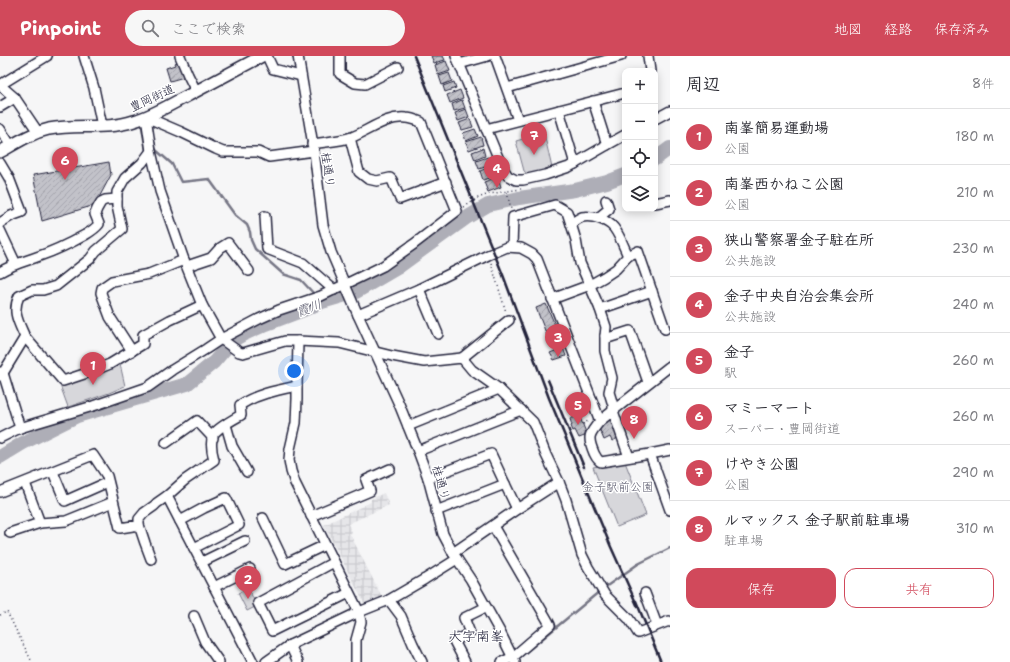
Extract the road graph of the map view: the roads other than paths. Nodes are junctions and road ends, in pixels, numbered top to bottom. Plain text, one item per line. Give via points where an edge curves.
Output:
1 (48, 56) edge
2 (84, 56) edge
3 (180, 56) edge
4 (262, 56) edge
5 (267, 56) edge
6 (298, 56) edge
7 (340, 56) edge
8 (488, 56) edge
9 (495, 56) edge
10 (621, 56) edge
11 (648, 56) edge
12 (246, 60) edge
13 (458, 60) edge
14 (398, 67) dead end
15 (650, 68) edge
16 (301, 76) junction
17 (0, 85) edge
18 (507, 88) junction
19 (196, 91) junction
20 (622, 94) edge
21 (15, 98) junction
22 (593, 101) junction
23 (0, 107) edge
24 (559, 110) junction
25 (670, 111) edge
26 (146, 117) junction
27 (658, 117) edge
28 (518, 120) junction
29 (102, 126) junction
30 (0, 129) edge
31 (486, 129) junction
32 (38, 132) junction
33 (622, 136) edge
34 (350, 138) junction
35 (607, 144) junction
36 (11, 146) junction
37 (313, 147) junction
38 (151, 151) junction
39 (0, 152) edge
40 (0, 164) edge
41 (576, 164) junction
42 (446, 182) junction
43 (117, 199) junction
44 (606, 200) dead end
45 (670, 200) edge
46 (658, 203) edge
47 (265, 216) dead end
48 (598, 218) junction
49 (0, 223) edge
50 (572, 224) junction
51 (0, 230) edge
52 (512, 247) junction
53 (628, 256) junction
54 (185, 263) junction
55 (16, 264) junction
56 (249, 271) dead end
57 (0, 272) edge
58 (345, 285) junction
59 (590, 285) junction
60 (419, 289) junction
61 (334, 290) junction
62 (652, 291) junction
63 (552, 299) junction
64 (202, 305) junction
65 (600, 309) junction
66 (358, 315) junction
67 (509, 320) road end
68 (665, 328) dead end
69 (438, 334) dead end
70 (605, 336) junction
71 (25, 337) junction
72 (222, 339) junction
73 (298, 341) junction
74 (132, 351) junction
75 (375, 352) junction
76 (462, 358) junction
77 (670, 366) edge
78 (1, 373) edge
79 (648, 382) junction
80 (297, 386) junction
81 (499, 389) junction
82 (521, 410) junction
83 (613, 411) junction
84 (600, 421) junction
85 (226, 425) junction
86 (408, 426) junction
87 (20, 428) junction
88 (0, 438) edge
89 (213, 438) junction
90 (166, 443) dead end
91 (670, 450) edge
92 (418, 451) junction
93 (650, 454) junction
94 (629, 457) junction
95 (390, 469) dead end
96 (53, 472) junction
97 (247, 472) dead end
98 (428, 478) junction
99 (108, 482) junction
100 (559, 482) junction
101 (25, 483) junction
102 (505, 484) junction
103 (0, 492) edge
104 (167, 496) junction
105 (113, 502) junction
106 (517, 509) junction
107 (670, 510) edge
108 (436, 511) junction
109 (311, 516) junction
110 (263, 518) dead end
111 (180, 521) junction
112 (40, 523) junction
113 (139, 525) junction
114 (493, 526) junction
115 (10, 533) dead end
116 (245, 541) dead end
117 (325, 545) junction
118 (194, 548) junction
119 (455, 556) junction
120 (151, 558) dead end
121 (202, 562) junction
122 (334, 562) junction
123 (250, 569) dead end
124 (214, 587) junction
125 (349, 593) junction
126 (645, 593) dead end
127 (389, 600) junction
128 (486, 607) junction
129 (359, 612) junction
130 (194, 616) dead end
131 (670, 622) edge
132 (657, 625) junction
133 (290, 645) junction
134 (514, 659) edge
135 (219, 662) edge
136 (253, 662) edge
137 (266, 662) edge
138 (298, 662) edge
139 (356, 662) edge
140 (422, 662) edge
141 (465, 662) edge
142 (502, 662) edge

1 - 17 street
2 - 29 street
3 - 19 street
4 - 12 main road, 豊岡街道
5 - 16 street via 273,69
6 - 16 street, 桂通り
7 - 14 street via 340,74 355,83 365,84
8 - 13 street
9 - 18 street
10 - 18 street
11 - 15 street
12 - 19 main road, 豊岡街道
13 - 31 street
16 - 37 street, 桂通り
17 - 21 street
18 - 28 street
19 - 26 main road, 豊岡街道
20 - 22 street
21 - 23 street
21 - 32 street
22 - 24 street
22 - 35 street
24 - 28 street
24 - 41 street
25 - 27 street
26 - 29 main road, 豊岡街道 via 120,125
26 - 37 street via 223,152 258,152 269,157
26 - 38 street
28 - 31 street
29 - 32 main road, 豊岡街道
30 - 36 street
31 - 41 street via 506,174 516,180 533,178
32 - 36 main road, 豊岡街道
33 - 35 street
34 - 37 street
34 - 42 street via 382,122 399,118 421,122
34 - 42 street via 359,172 368,179 377,181 390,178 400,199
35 - 41 street
36 - 39 main road, 豊岡街道
37 - 58 street, 桂通り via 326,238
38 - 43 street via 125,178 117,192
38 - 54 street via 160,191
40 - 49 street via 9,178 22,212
42 - 58 street via 457,211 383,266
43 - 55 street via 101,202 95,214 99,226 66,245
43 - 71 street via 122,229 56,286 32,290 19,296 15,310
44 - 48 street via 609,209
45 - 46 street
47 - 61 street via 267,249 303,263
48 - 50 street via 581,218
48 - 53 street via 613,226
50 - 52 street via 567,212 555,205 513,217
50 - 59 street via 580,263
51 - 55 street
52 - 60 street via 488,255
52 - 63 street via 521,248 537,259
53 - 59 street via 616,269
53 - 62 street via 638,252
54 - 56 street via 211,258 228,243
54 - 64 street
54 - 74 street via 149,274 112,281 102,288 101,293 110,317
55 - 57 street
58 - 61 street
58 - 66 street, 桂通り
59 - 63 street
59 - 65 street
60 - 66 street
60 - 69 street
61 - 72 street via 279,310
62 - 65 street
62 - 68 street
63 - 84 street
64 - 72 street
64 - 74 street via 143,335 143,344
65 - 70 street via 606,327
66 - 75 street, 桂通り
67 - 76 street
70 - 79 street via 608,338 630,331
70 - 83 street via 605,352 612,378 610,392
71 - 74 street via 63,381 101,368
71 - 78 street
72 - 73 street via 243,353 285,341
72 - 87 street via 148,388
73 - 75 street via 339,343
73 - 80 street
75 - 76 street via 424,362
75 - 86 street, 桂通り
76 - 81 street via 472,370
77 - 79 street
78 - 87 street
79 - 83 street
80 - 85 street via 272,391 246,401 240,405 241,415
80 - 109 street via 296,423 289,460 295,483
81 - 82 street
81 - 86 street
82 - 92 street
82 - 100 street via 533,422
83 - 84 street
83 - 94 street
84 - 94 street via 590,437 597,460 601,462
85 - 89 street via 213,435
85 - 97 street via 232,446
86 - 92 street, 桂通り
87 - 88 street
89 - 90 street via 196,421
89 - 104 street via 214,460
91 - 93 street
92 - 98 street, 桂通り
93 - 94 street
93 - 107 street
95 - 109 street via 366,480 370,491
96 - 99 street via 93,455 107,476
96 - 99 street via 65,501
96 - 101 street
98 - 102 street via 492,454
98 - 108 street, 桂通り
99 - 105 street
100 - 106 street
100 - 132 street via 582,555 605,595 629,619 638,633
101 - 103 street
101 - 112 street
102 - 106 street
102 - 108 street
104 - 111 street
104 - 113 street via 144,513 139,519
105 - 112 street via 66,521
105 - 113 street via 120,528
106 - 114 street
108 - 119 street, 桂通り via 443,534
109 - 117 street
110 - 117 street via 285,564
111 - 118 street
111 - 118 street via 226,498 239,524
112 - 115 street
113 - 120 street
114 - 119 street
114 - 134 street via 550,625
116 - 121 street
117 - 122 street
118 - 121 street
119 - 127 street via 425,580
119 - 128 street, 桂通り
121 - 124 street
122 - 125 street
122 - 125 street via 258,603 272,631
123 - 124 street
124 - 136 street
125 - 129 street
126 - 132 street
127 - 129 street
127 - 140 street via 402,616
128 - 134 street, 桂通り
128 - 141 street via 464,618 470,633 454,641
129 - 133 street
129 - 139 street via 361,622 356,640
130 - 135 street via 205,642
131 - 132 street
133 - 137 street
133 - 138 street
134 - 142 street

